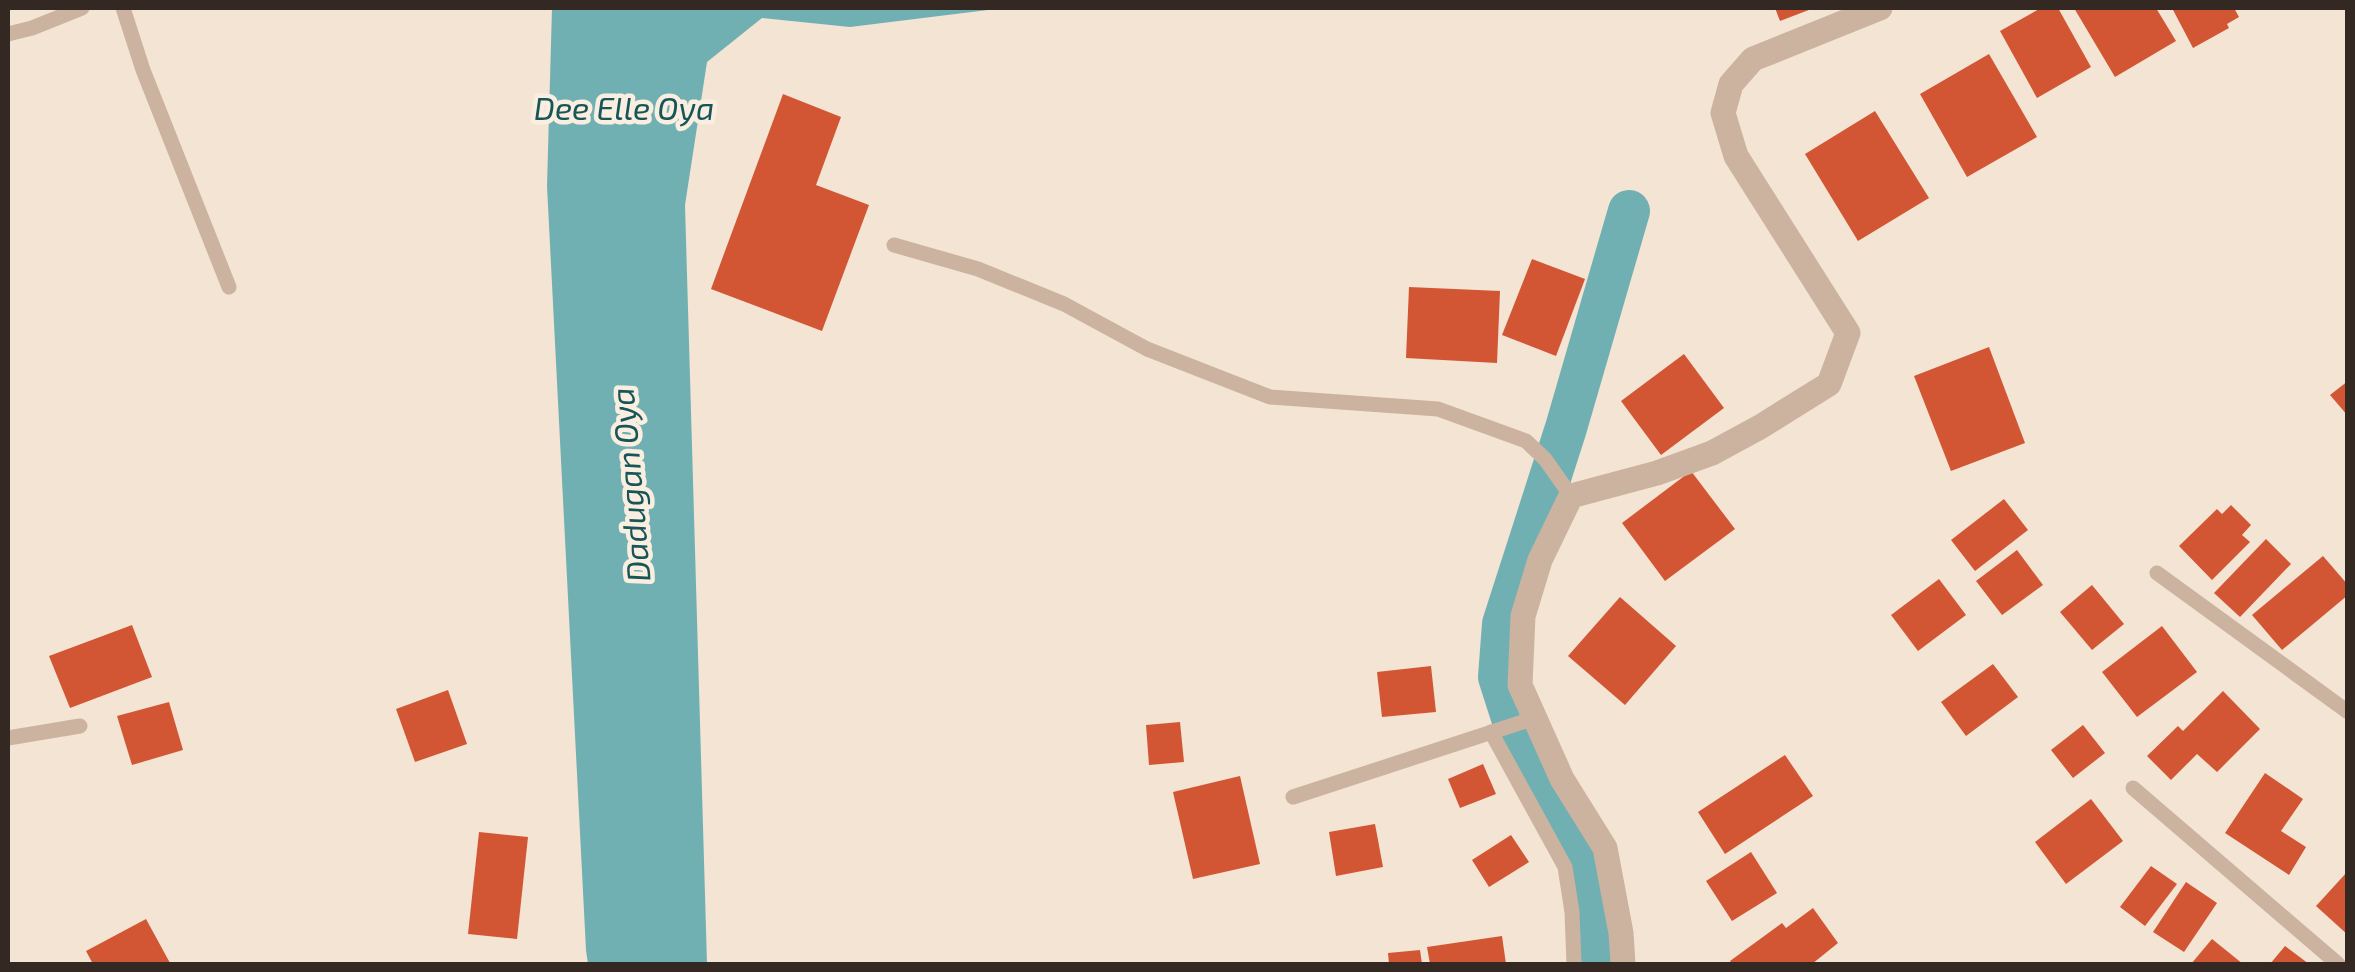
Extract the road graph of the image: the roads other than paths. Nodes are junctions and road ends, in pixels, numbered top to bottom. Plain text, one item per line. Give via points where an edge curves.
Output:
1 (82, 8) edge
2 (123, 8) edge
3 (1880, 8) edge
4 (8, 34) edge
5 (894, 246) dead end
6 (229, 287) dead end
7 (1571, 496) junction
8 (2157, 574) dead end
9 (2348, 712) edge
10 (1535, 718) junction
11 (80, 726) dead end
12 (1492, 732) junction
13 (8, 738) edge
14 (2132, 788) dead end
15 (1293, 797) dead end
16 (1574, 964) edge
17 (1622, 964) edge
18 (2338, 964) edge

1 - 4 lane
2 - 6 lane
3 - 7 street via 1753,59 1731,84 1723,113 1736,156 1848,333 1829,384 1712,453
5 - 7 lane via 978,269 1270,398 1438,408 1526,441
7 - 10 street via 1540,560 1523,616 1520,685
8 - 9 lane
10 - 12 lane
10 - 17 street via 1562,779 1605,848
11 - 13 lane
12 - 15 lane
12 - 16 lane via 1565,866
14 - 18 lane

